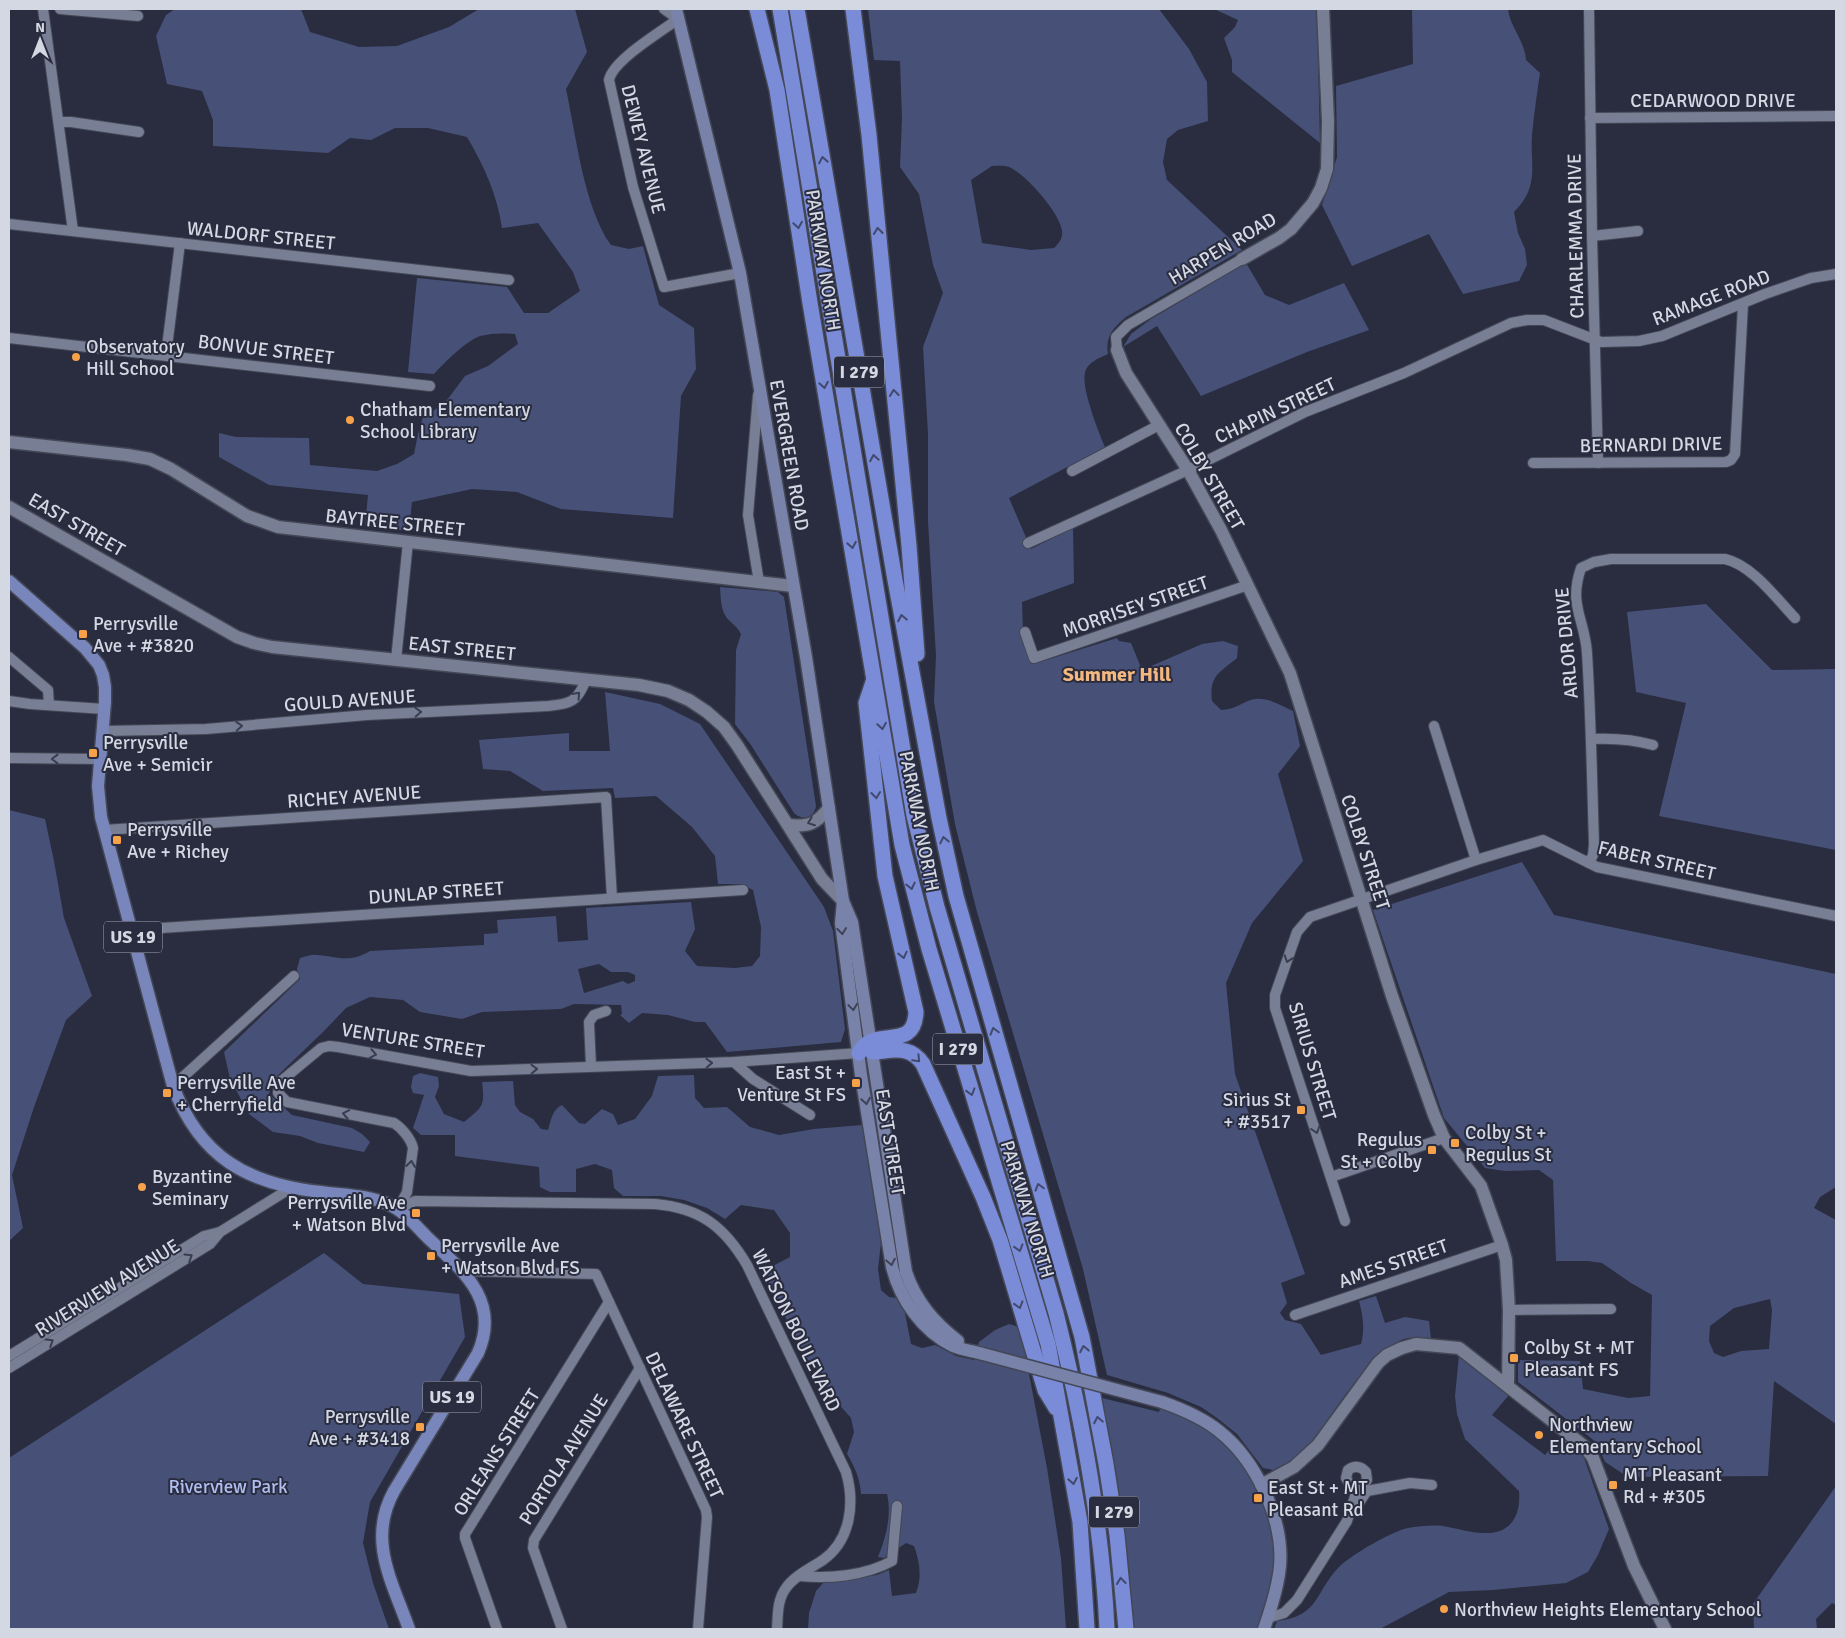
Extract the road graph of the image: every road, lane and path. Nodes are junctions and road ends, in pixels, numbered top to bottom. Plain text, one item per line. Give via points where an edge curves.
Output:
1 (46, 9) edge
2 (60, 9) edge
3 (664, 9) edge
4 (747, 9) edge
5 (757, 9) edge
6 (772, 9) edge
7 (780, 9) edge
8 (797, 9) edge
9 (844, 9) edge
10 (853, 9) edge
11 (1323, 9) edge
12 (1589, 9) edge
13 (677, 14) edge
14 (138, 16) dead end
15 (860, 72) junction
16 (777, 90) junction
17 (796, 113) junction
18 (1836, 116) edge
19 (1590, 118) junction
20 (59, 122) junction
21 (139, 132) dead end
22 (9, 224) edge
23 (73, 231) junction
24 (1638, 231) dead end
25 (1592, 236) junction
26 (180, 243) junction
27 (1242, 259) joint
28 (740, 273) junction
29 (1836, 274) edge
30 (509, 280) dead end
31 (1743, 304) junction
32 (1511, 323) joint
33 (9, 338) edge
34 (1594, 340) junction
35 (1117, 350) joint
36 (166, 356) junction
37 (759, 382) junction
38 (430, 386) dead end
39 (1159, 425) junction
40 (9, 442) edge
41 (1533, 463) dead end
42 (1598, 463) junction
43 (1072, 470) dead end
44 (1188, 470) junction
45 (9, 506) edge
46 (408, 542) junction
47 (1028, 543) dead end
48 (9, 581) edge
49 (759, 582) junction
50 (1248, 585) junction
51 (793, 586) junction
52 (1795, 618) dead end
53 (1025, 632) dead end
54 (9, 657) edge
55 (396, 660) junction
56 (875, 678) junction
57 (586, 679) junction
58 (9, 700) edge
59 (49, 705) junction
60 (104, 709) junction
61 (1434, 726) dead end
62 (103, 731) junction
63 (924, 735) junction
64 (1591, 738) junction
65 (1653, 745) dead end
66 (9, 758) edge
67 (100, 759) junction
68 (829, 808) junction
69 (788, 825) junction
70 (104, 830) junction
71 (1476, 860) junction
72 (1589, 863) junction
73 (743, 890) dead end
74 (612, 898) junction
75 (1361, 899) junction
76 (843, 901) junction
77 (1836, 916) edge
78 (131, 930) junction
79 (294, 976) dead end
80 (606, 1011) dead end
81 (867, 1048) junction
82 (734, 1062) junction
83 (591, 1066) junction
84 (174, 1086) junction
85 (810, 1115) dead end
86 (1444, 1138) junction
87 (1331, 1177) junction
88 (291, 1188) junction
89 (398, 1210) junction
90 (1345, 1221) dead end
91 (220, 1232) junction
92 (1502, 1245) junction
93 (462, 1272) junction
94 (609, 1302) junction
95 (1611, 1309) dead end
96 (1509, 1310) junction
97 (1295, 1315) dead end
98 (9, 1356) edge
99 (9, 1368) edge
100 (640, 1368) junction
101 (1508, 1385) junction
102 (1061, 1416) junction
103 (1261, 1485) junction
104 (1432, 1485) dead end
105 (1358, 1487) dead end
106 (897, 1506) dead end
107 (1347, 1521) junction
108 (799, 1576) junction
109 (1266, 1624) edge
110 (409, 1629) edge
111 (497, 1629) edge
112 (562, 1629) edge
113 (698, 1629) edge
114 (777, 1629) edge
115 (1087, 1629) edge
116 (1107, 1629) edge
117 (1126, 1629) edge
118 (1664, 1629) edge

1 - 20 street
2 - 14 street
3 - 13 street
4 - 16 highway via 759,53
5 - 16 highway, PARKWAY NORTH / I 279
6 - 17 highway
7 - 17 highway
63 -> 8 highway, PARKWAY NORTH / I 279
9 - 15 highway
10 - 15 highway
11 - 27 street, HARPEN ROAD via 1327,169 1314,203 1291,229
12 - 19 street, CHARLEMMA DRIVE
13 - 28 main road, EVERGREEN ROAD
13 - 28 street, DEWEY AVENUE via 620,62 609,80 633,187 664,287
63 -> 15 highway via 905,507
16 -> 56 highway, PARKWAY NORTH / I 279
17 - 116 highway via 914,816 936,907 1066,1353 1090,1475
18 - 19 street, CEDARWOOD DRIVE
19 - 25 street, CHARLEMMA DRIVE
20 - 21 street
20 - 23 street
22 - 23 street, WALDORF STREET
23 - 26 street, WALDORF STREET
24 - 25 street
25 - 34 street, CHARLEMMA DRIVE
26 - 30 street, WALDORF STREET
26 - 36 street
27 - 35 street, HARPEN ROAD via 1128,325 1116,337
28 - 37 main road, EVERGREEN ROAD
29 - 31 street, RAMAGE ROAD via 1811,278
31 - 34 street, RAMAGE ROAD via 1662,336 1639,341
31 - 42 street, BERNARDI DRIVE via 1734,458 1726,462
32 - 34 street, RAMAGE ROAD via 1544,320
32 - 44 street, CHAPIN STREET via 1404,373 1305,412
33 - 36 street, BONVUE STREET
34 - 42 street, CHARLEMMA DRIVE
35 - 39 street, COLBY STREET via 1126,373
36 - 38 street, BONVUE STREET
37 - 49 street via 748,515
37 - 51 main road, EVERGREEN ROAD
39 - 43 street
39 - 44 street, COLBY STREET
40 - 46 street, BAYTREE STREET via 150,459 247,516 270,525
41 - 42 street, BERNARDI DRIVE
44 - 47 street, CHAPIN STREET
44 - 50 street, COLBY STREET
45 - 55 street, EAST STREET via 246,640 272,647
46 - 49 street, BAYTREE STREET
46 - 55 street
48 - 60 main road, US 19 via 96,659 103,675
49 - 51 street, BAYTREE STREET
50 - 53 street, MORRISEY STREET via 1034,658
50 - 75 street, COLBY STREET via 1290,673
51 - 68 main road, EVERGREEN ROAD
52 - 64 street, ARLOR DRIVE via 1748,570 1731,560 1611,559 1581,568 1576,598 1587,646
54 - 59 street via 48,690
55 - 57 street, EAST STREET
56 -> 81 highway via 866,703 885,876 916,1012 914,1025 904,1035
56 -> 102 highway, PARKWAY NORTH / I 279 via 892,794 913,893 1048,1344
62 -> 57 street, GOULD AVENUE via 206,728 564,704 579,695
57 - 69 street, EAST STREET via 658,688 689,700 707,712 730,735
58 - 59 street
59 - 60 street
60 - 62 main road, US 19
61 - 71 street
62 - 67 main road, US 19
117 -> 63 highway, PARKWAY NORTH / I 279 via 1117,1535 1082,1336 956,896
64 - 65 street via 1634,740
64 - 72 street, ARLOR DRIVE via 1594,844
67 -> 66 street
67 - 70 main road, US 19 via 98,802
68 -> 69 street via 814,823
68 - 76 main road, EVERGREEN ROAD
69 - 76 street, EAST STREET via 822,879
70 - 74 street, RICHEY AVENUE via 606,796
70 - 78 main road, US 19
71 - 72 street, FABER STREET via 1543,840
71 - 75 street, FABER STREET
72 - 77 street, FABER STREET
73 - 74 street, DUNLAP STREET
74 - 78 street, DUNLAP STREET
75 - 86 street, COLBY STREET via 1392,996
75 -> 87 street, SIRIUS STREET via 1310,917 1297,932 1275,995 1275,1008
76 - 81 main road, EAST STREET via 852,922
78 - 84 main road, US 19
79 - 84 street
80 - 83 street via 589,1022
81 - 82 street, VENTURE STREET
81 -> 102 highway via 909,1051 923,1064 1000,1240 1045,1390
81 - 103 main road, EAST STREET, bridge via 906,1272 933,1320 978,1352 1184,1410 1219,1431 1241,1452
83 -> 82 street, VENTURE STREET
82 - 85 street via 754,1079
89 -> 83 street, VENTURE STREET via 407,1192 413,1148 399,1127 394,1123 287,1102 278,1093 280,1082 318,1050 338,1047 471,1071
84 - 88 main road, US 19 via 195,1128 218,1153 254,1177
86 - 87 street
86 - 92 street, COLBY STREET via 1481,1186
87 - 90 street, SIRIUS STREET
88 - 89 main road, US 19 via 374,1199
88 - 91 street, RIVERVIEW AVENUE
89 - 93 main road, US 19
89 - 108 street, WATSON BOULEVARD via 415,1201 649,1203 688,1210 718,1227 747,1265 849,1483 851,1510 842,1538 825,1558
91 - 98 street, RIVERVIEW AVENUE via 204,1236
99 -> 91 street, RIVERVIEW AVENUE via 210,1244
92 - 96 street, COLBY STREET
92 - 97 street, AMES STREET
93 - 94 street, DELAWARE STREET via 596,1274
93 - 110 main road, US 19 via 475,1287 483,1306 485,1326 481,1346 394,1490 382,1523 384,1558
94 - 100 street, DELAWARE STREET
94 - 111 street, ORLEANS STREET via 465,1534
95 - 96 street
96 - 101 street, COLBY STREET
100 - 112 street, PORTOLA AVENUE via 534,1540
100 - 113 street, DELAWARE STREET via 707,1513
101 - 103 street via 1459,1348 1416,1344 1402,1348 1378,1364 1318,1445 1294,1467
101 - 118 street via 1584,1446 1593,1458 1634,1566
102 -> 115 highway, PARKWAY NORTH / I 279 via 1080,1522
103 - 109 main road, EAST STREET via 1278,1534 1280,1565 1276,1594
104 - 107 street via 1410,1482 1367,1491
105 - 107 street
106 - 108 street via 892,1561 876,1569 820,1578
107 - 109 street via 1297,1600
108 - 114 street, WATSON BOULEVARD via 786,1587 780,1598

